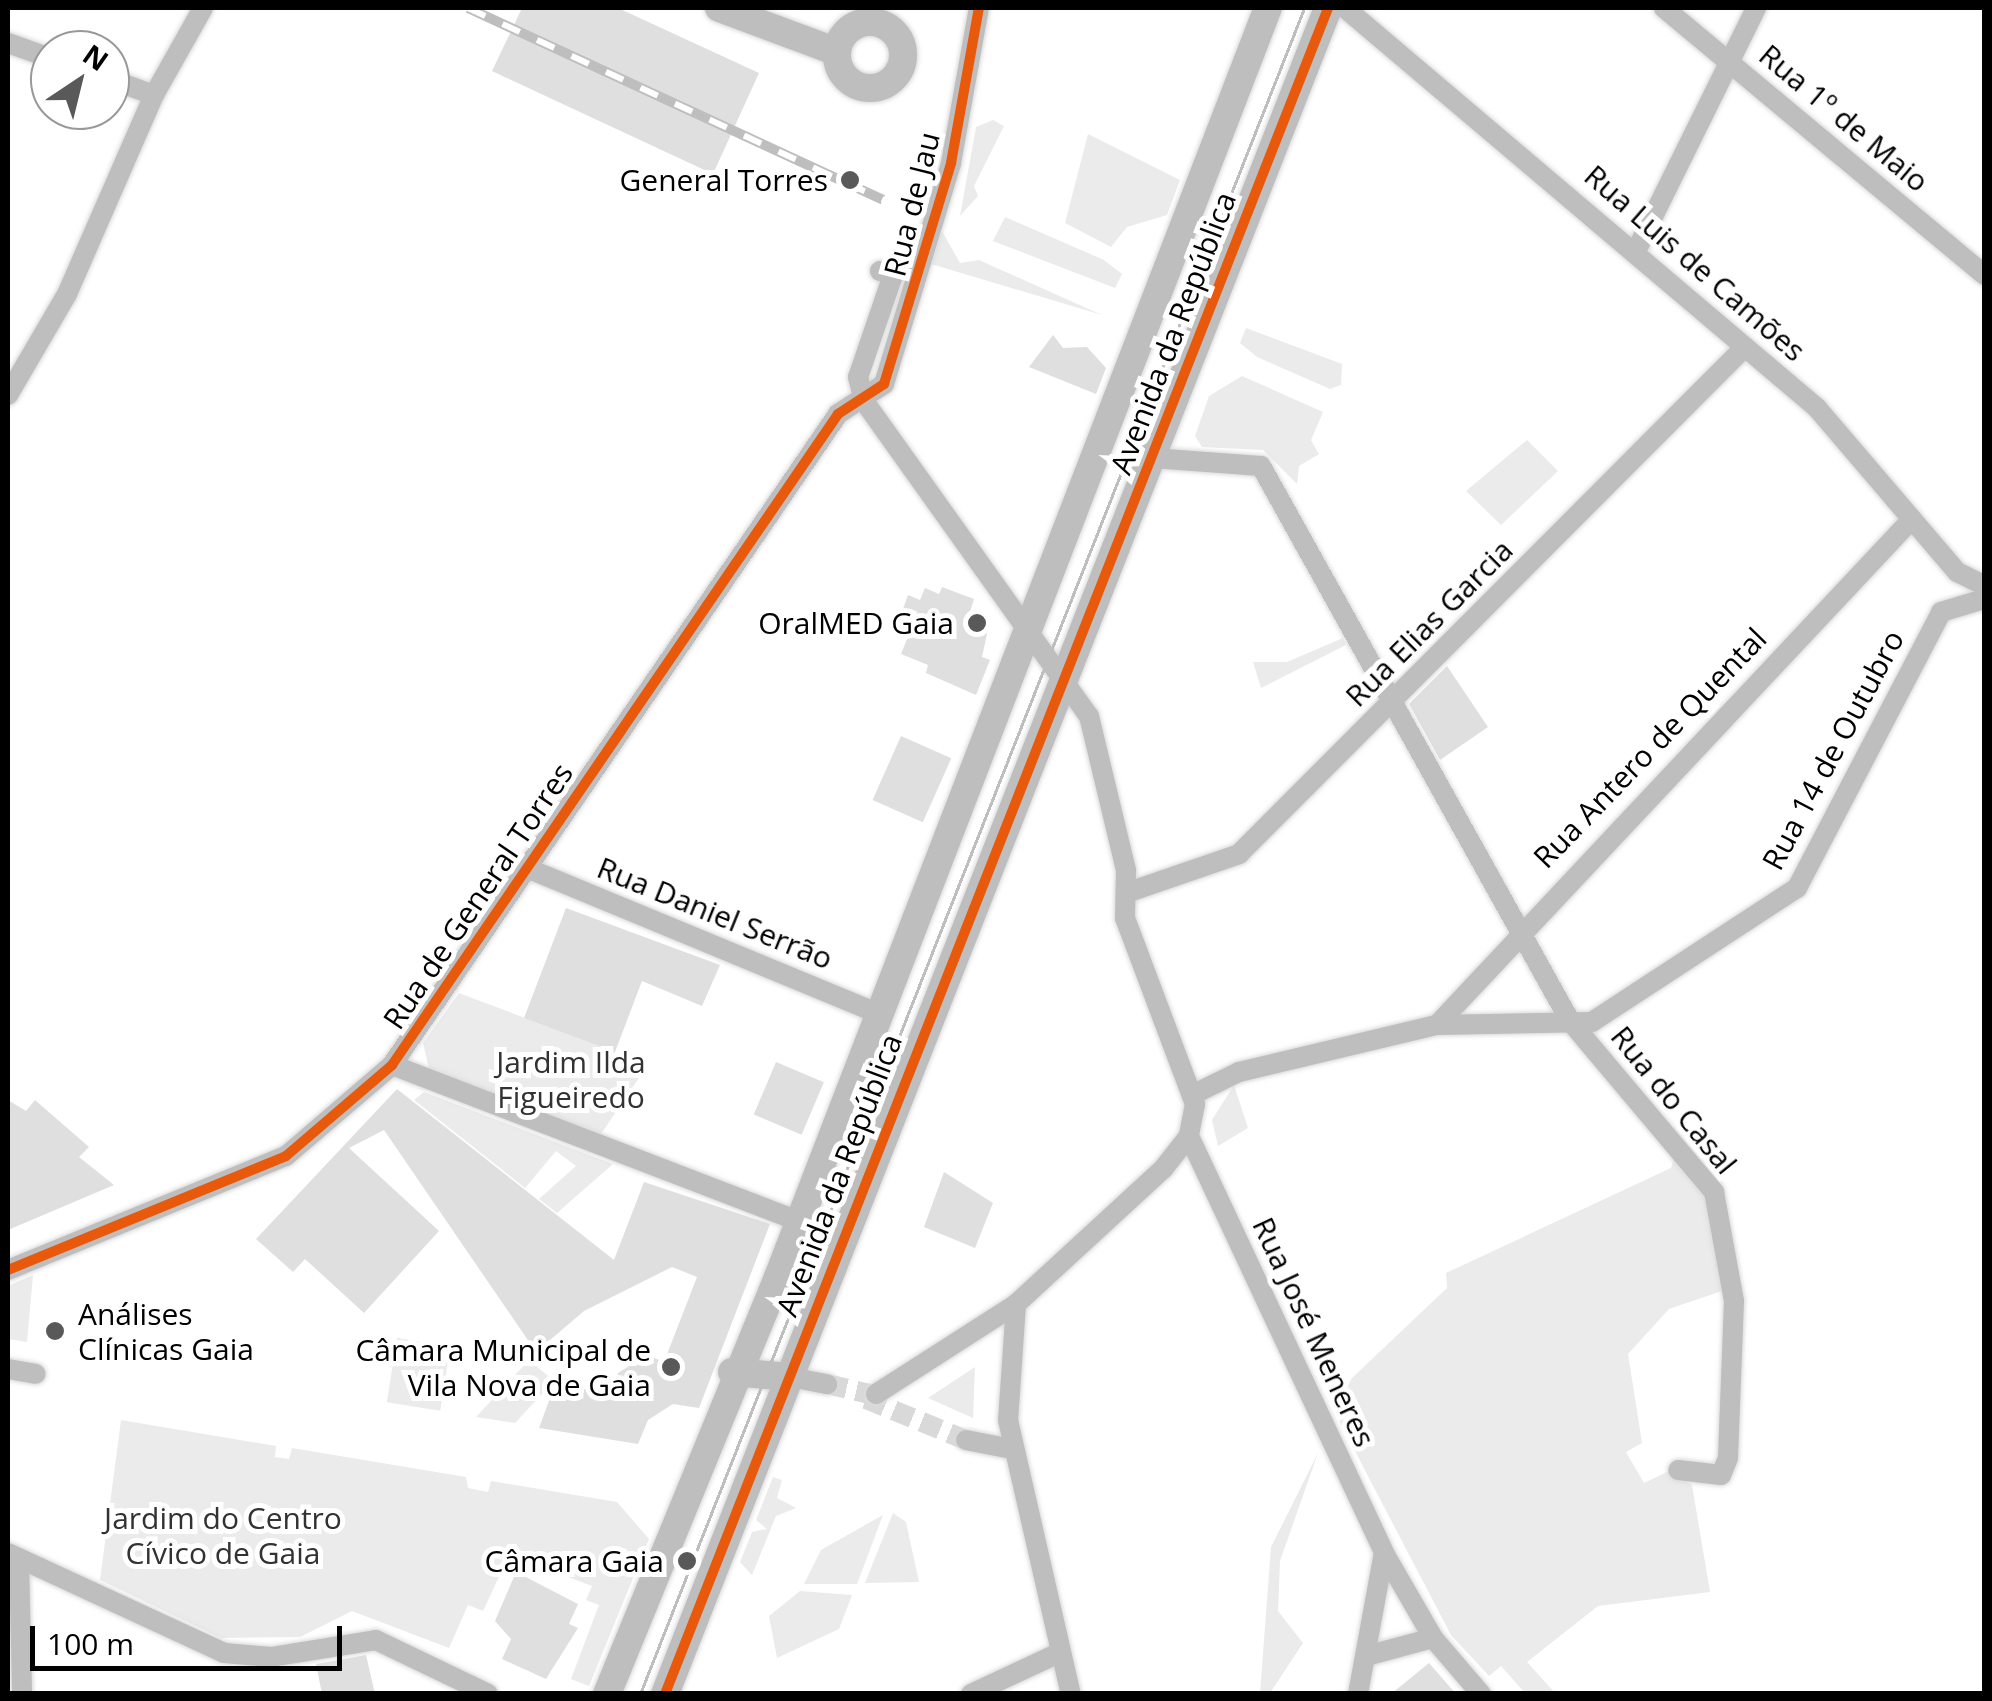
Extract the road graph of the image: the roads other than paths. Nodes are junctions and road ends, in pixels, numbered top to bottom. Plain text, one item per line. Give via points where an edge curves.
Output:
1 (204, 8) edge
2 (979, 8) edge
3 (1268, 8) edge
4 (1328, 8) edge
5 (1345, 8) edge
6 (1664, 8) edge
7 (1756, 8) edge
8 (728, 11) edge
9 (884, 16) edge
10 (837, 52) junction
11 (1730, 62) junction
12 (130, 86) edge
13 (154, 94) junction
14 (1637, 249) junction
15 (880, 272) dead end
16 (1984, 275) edge
17 (1745, 347) junction
18 (8, 395) edge
19 (864, 400) junction
20 (1152, 458) junction
21 (1912, 519) junction
22 (1984, 585) edge
23 (1984, 600) edge
24 (1026, 627) junction
25 (1065, 676) junction
26 (1392, 704) junction
27 (527, 868) junction
28 (1126, 892) junction
29 (1518, 928) junction
30 (880, 1014) junction
31 (1570, 1020) junction
32 (1437, 1024) junction
33 (392, 1065) junction
34 (1192, 1094) junction
35 (1189, 1136) junction
36 (799, 1221) junction
37 (8, 1270) edge
38 (1016, 1304) junction
39 (8, 1369) edge
40 (732, 1372) junction
41 (36, 1374) dead end
42 (790, 1378) junction
43 (827, 1384) tunnel mouth
44 (876, 1394) dead end
45 (966, 1440) tunnel mouth
46 (1012, 1450) junction
47 (1678, 1470) dead end
48 (1384, 1554) junction
49 (13, 1556) edge
50 (1433, 1638) junction
51 (1061, 1652) junction
52 (1366, 1656) junction
53 (22, 1694) edge
54 (488, 1694) edge
55 (607, 1694) edge
56 (665, 1694) edge
57 (971, 1694) edge
58 (1071, 1694) edge
59 (1358, 1694) edge
60 (1481, 1694) edge

1 - 13 street
2 - 19 street, Rua de Jau via 951,163 902,341 884,384
3 - 24 main road, Avenida da República
4 - 20 main road, Avenida da República
5 - 14 street, Rua Luis de Camões
6 - 11 street, Rua 1º de Maio
7 - 11 street
8 - 10 main road
9 - 10 main road via 852,28
9 - 10 main road via 903,48 889,83 851,82
11 - 14 street
11 - 16 street, Rua 1º de Maio
12 - 13 street
13 - 18 street via 67,294
14 - 17 street, Rua Luis de Camões
15 - 19 street via 894,275 858,378
17 - 21 street, Rua Luis de Camões via 1844,432
17 - 26 street, Rua Elias Garcia
19 - 24 street
19 - 27 street, Rua de General Torres via 822,436
20 - 25 main road, Avenida da República
20 - 26 street via 1261,466
21 - 22 street, Rua Luis de Camões via 1957,572
21 - 29 street, Rua Antero de Quental
22 - 23 street
23 - 31 street, Rua 14 de Outubro via 1941,612 1797,888 1592,1022
24 - 25 street
24 - 30 main road, Avenida da República
25 - 28 street via 1104,754
25 - 42 main road, Avenida da República
26 - 28 street, Rua Elias Garcia via 1238,854
26 - 29 street
27 - 30 street, Rua Daniel Serrão
27 - 33 street, Rua de General Torres
28 - 34 street via 1125,918
29 - 31 street
29 - 32 street, Rua Antero de Quental
30 - 36 main road, Avenida da República
31 - 32 street, Rua 14 de Outubro
31 - 47 street, Rua do Casal via 1714,1192 1734,1301 1728,1458 1721,1475
32 - 34 street, Rua 14 de Outubro via 1238,1072
33 - 36 street
33 - 37 street, Rua de General Torres via 286,1156
34 - 35 street
35 - 38 street
35 - 48 street, Rua José Meneres
36 - 40 main road, Avenida da República
38 - 44 street
38 - 46 street
39 - 41 street
40 - 42 main road
40 - 55 main road, Avenida da República
42 - 43 street
42 - 56 main road, Avenida da República
45 - 46 street
46 - 51 street
48 - 50 street, Rua José Meneres
48 - 52 street
49 - 53 street
49 - 54 street via 224,1653 272,1657 376,1640
50 - 52 street
50 - 60 street, Rua José Meneres
51 - 57 street
51 - 58 street
52 - 59 street

